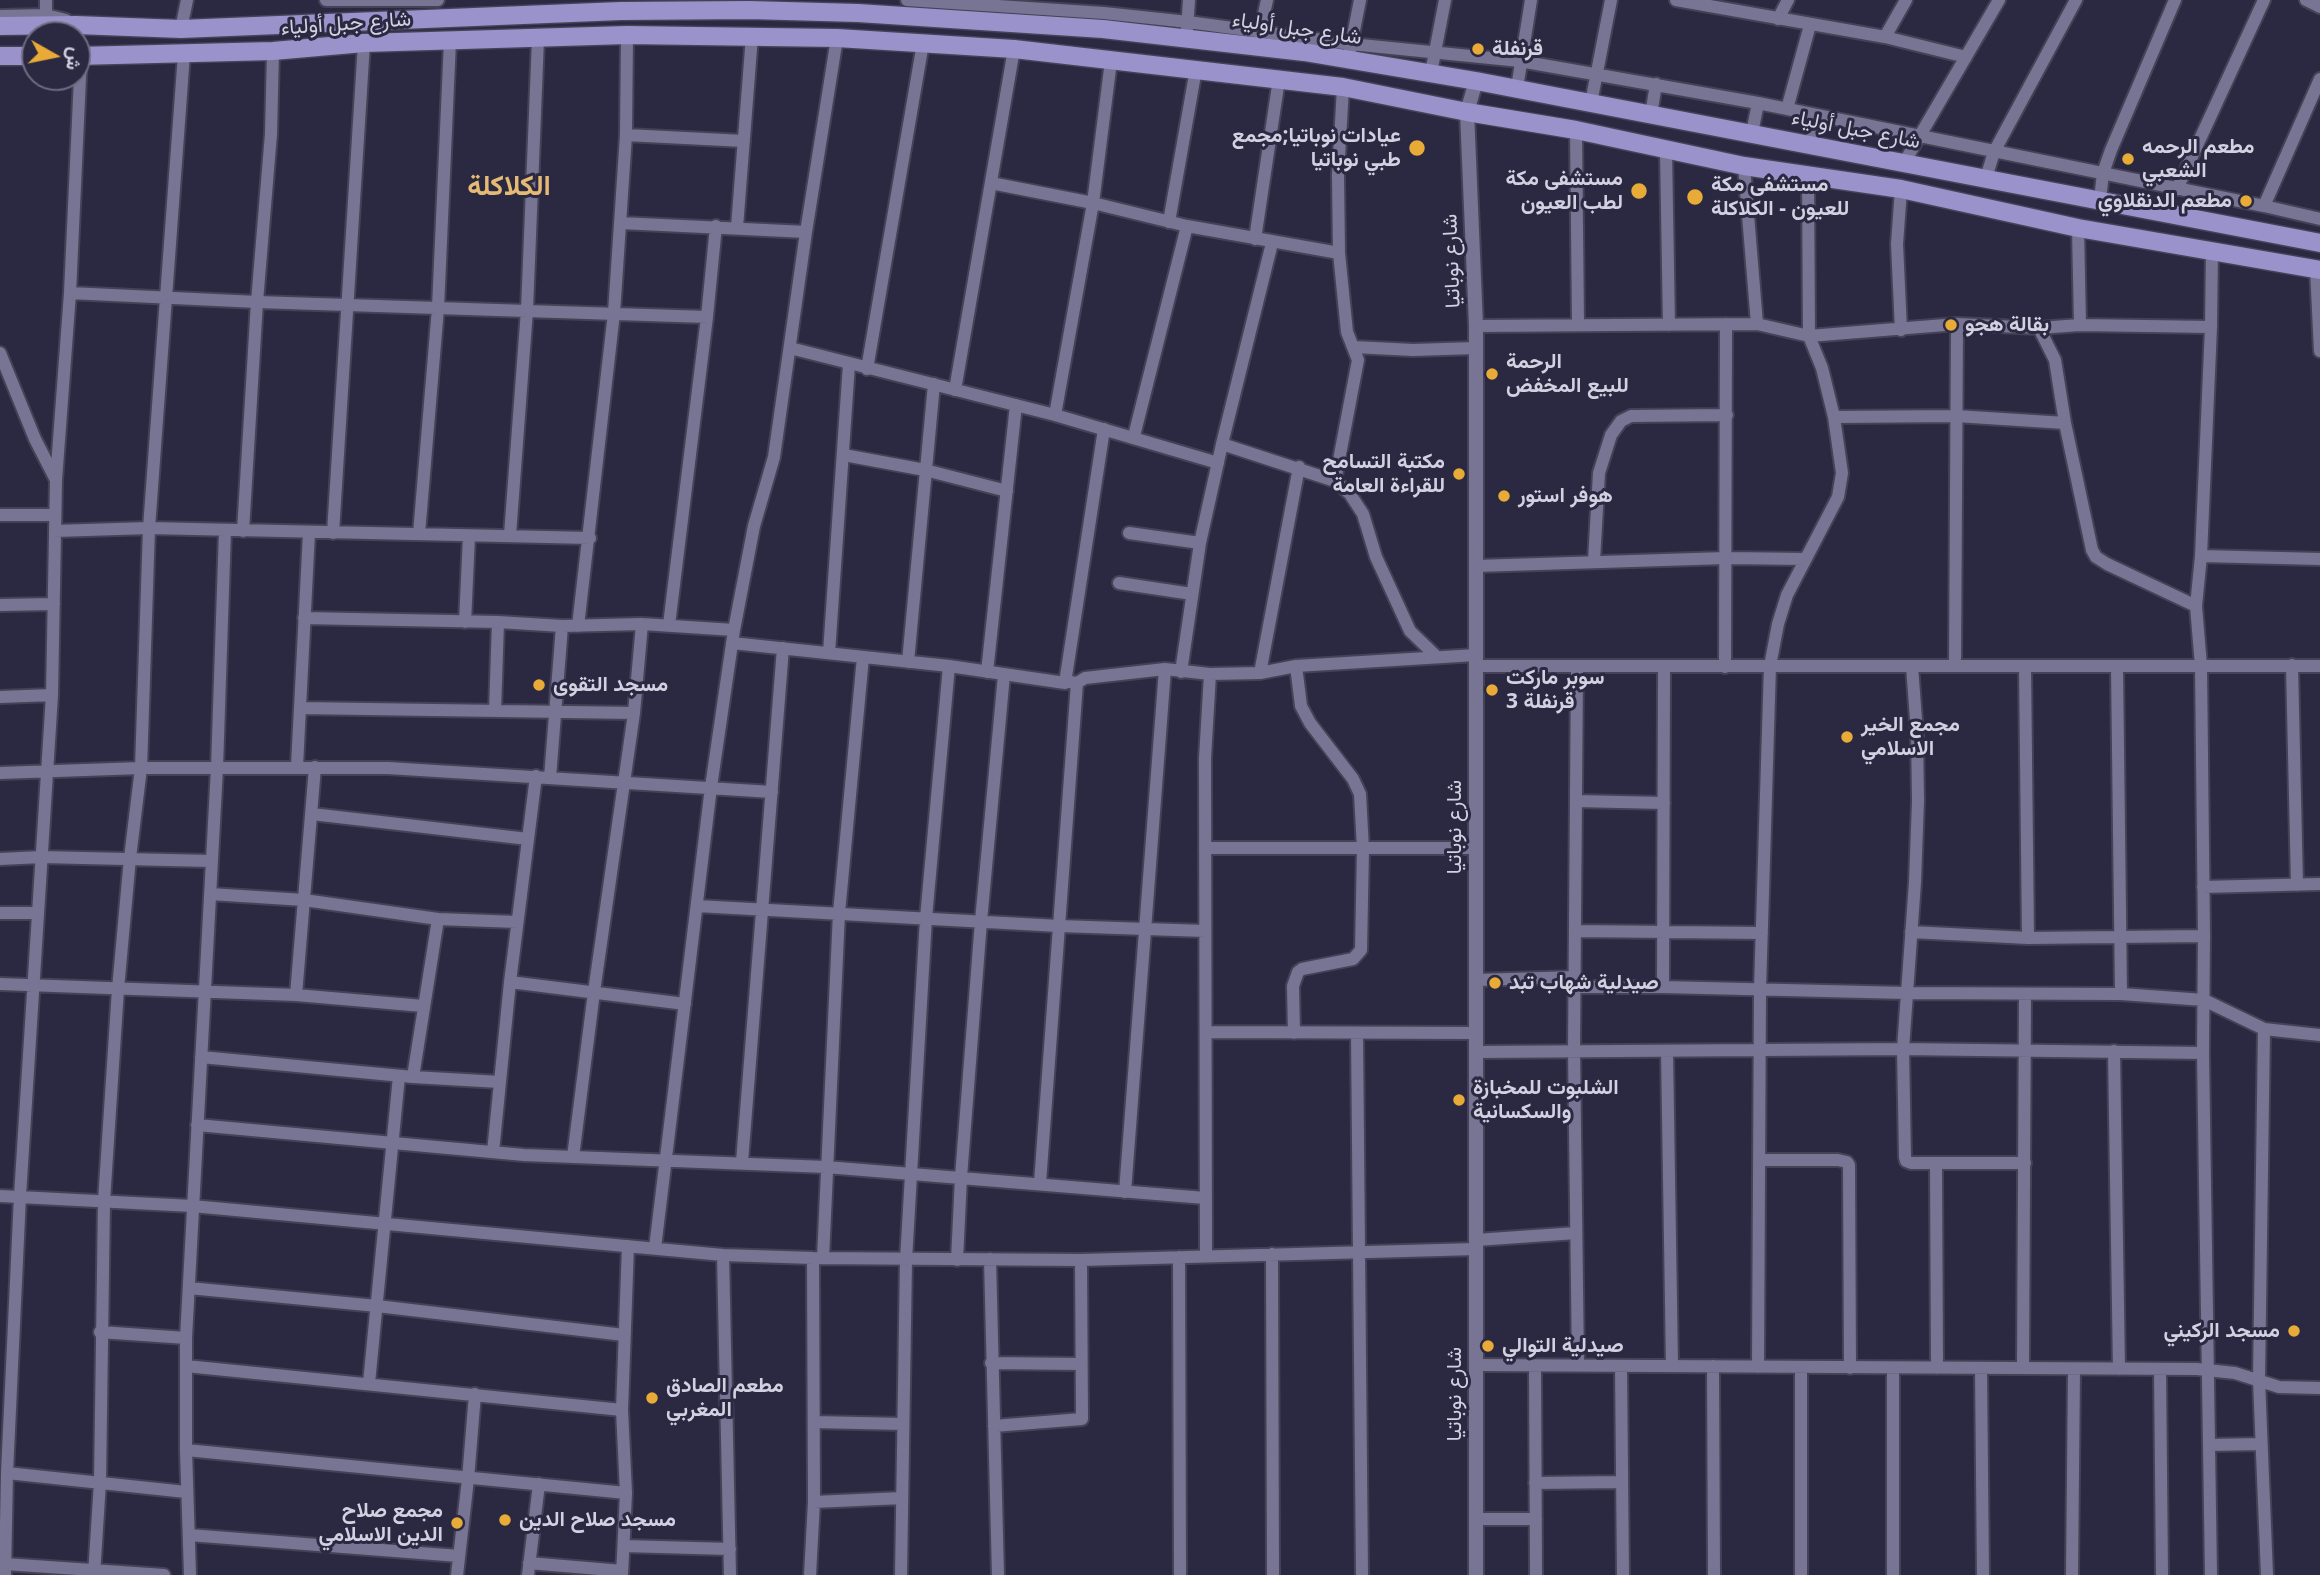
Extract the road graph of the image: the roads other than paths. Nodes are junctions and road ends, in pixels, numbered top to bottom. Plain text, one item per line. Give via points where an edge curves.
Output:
1 (46, 0) edge
2 (187, 0) edge
3 (326, 0) edge
4 (337, 0) edge
5 (438, 0) edge
6 (907, 0) edge
7 (1189, 0) edge
8 (1267, 0) edge
9 (1360, 0) edge
10 (1445, 0) edge
11 (1531, 0) edge
12 (1611, 0) edge
13 (1676, 0) edge
14 (1788, 0) edge
15 (1906, 0) edge
16 (1999, 0) edge
17 (2076, 0) edge
18 (2175, 0) edge
19 (2264, 0) edge
20 (2305, 0) edge
21 (1696, 2) edge
22 (622, 5) edge
23 (750, 5) edge
24 (859, 6) edge
25 (2320, 7) edge
26 (430, 9) edge
27 (1008, 9) edge
28 (1104, 14) edge
29 (46, 15) junction
30 (0, 16) edge
31 (1777, 19) junction
32 (64, 21) edge
33 (333, 22) junction
34 (1810, 25) junction
35 (0, 26) edge
36 (21, 26) edge
37 (91, 26) edge
38 (181, 29) junction
39 (1187, 29) junction
40 (626, 35) junction
41 (752, 36) junction
42 (1885, 37) junction
43 (837, 38) junction
44 (538, 39) junction
45 (1258, 39) junction
46 (450, 41) junction
47 (364, 43) junction
48 (923, 43) junction
49 (1014, 49) junction
50 (273, 51) junction
51 (1350, 52) junction
52 (1435, 52) junction
53 (184, 54) junction
54 (0, 56) edge
55 (21, 56) edge
56 (91, 56) edge
57 (1966, 57) junction
58 (1111, 61) junction
59 (1520, 61) junction
60 (1196, 69) junction
61 (1431, 73) junction
62 (1596, 73) junction
63 (1279, 79) junction
64 (2320, 79) edge
65 (1476, 81) junction
66 (1656, 84) junction
67 (1343, 87) junction
68 (1517, 88) junction
69 (78, 91) edge
70 (1591, 103) junction
71 (1758, 103) junction
72 (1787, 109) junction
73 (1467, 112) junction
74 (1651, 115) junction
75 (1816, 115) junction
76 (1576, 130) junction
77 (1752, 133) junction
78 (626, 135) junction
79 (1919, 135) junction
80 (744, 141) junction
81 (1811, 144) junction
82 (1666, 151) junction
83 (1994, 152) junction
84 (1905, 163) junction
85 (1744, 166) junction
86 (1808, 173) junction
87 (2103, 173) junction
88 (1986, 178) junction
89 (991, 183) junction
90 (1901, 189) junction
91 (2177, 189) junction
92 (2216, 197) junction
93 (2100, 200) junction
94 (1093, 203) junction
95 (2264, 206) junction
96 (2320, 219) edge
97 (1169, 222) junction
98 (2212, 222) junction
99 (621, 223) junction
100 (716, 226) junction
101 (1187, 226) junction
102 (737, 228) junction
103 (2078, 228) junction
104 (806, 232) junction
105 (1255, 239) junction
106 (1272, 243) junction
107 (2320, 243) edge
108 (2211, 250) junction
109 (1339, 253) junction
110 (2318, 269) edge
111 (69, 293) junction
112 (167, 296) junction
113 (257, 302) junction
114 (348, 304) junction
115 (439, 307) junction
116 (527, 310) junction
117 (614, 313) junction
118 (707, 317) junction
119 (1726, 324) junction
120 (1757, 324) junction
121 (1956, 324) junction
122 (2080, 325) junction
123 (1476, 326) junction
124 (1578, 326) junction
125 (1669, 326) junction
126 (2211, 327) junction
127 (2039, 328) junction
128 (1902, 330) junction
129 (1809, 336) junction
130 (1354, 347) junction
131 (790, 348) junction
132 (1476, 348) junction
133 (2320, 351) edge
134 (0, 353) edge
135 (849, 364) junction
136 (867, 369) junction
137 (934, 384) junction
138 (956, 390) junction
139 (1016, 405) junction
140 (1055, 415) junction
141 (1727, 415) junction
142 (1956, 416) junction
143 (1834, 417) junction
144 (2065, 423) junction
145 (1104, 429) junction
146 (1134, 436) junction
147 (1222, 444) junction
148 (844, 455) junction
149 (1218, 463) junction
150 (1299, 467) junction
151 (925, 470) junction
152 (56, 481) junction
153 (1335, 481) junction
154 (1007, 491) junction
155 (55, 514) junction
156 (0, 515) edge
157 (149, 528) junction
158 (225, 530) junction
159 (55, 531) junction
160 (243, 531) junction
161 (309, 533) junction
162 (333, 533) junction
163 (1129, 533) dead end
164 (419, 534) junction
165 (510, 535) junction
166 (469, 536) junction
167 (590, 538) junction
168 (1200, 543) junction
169 (2201, 556) junction
170 (1726, 558) junction
171 (1806, 559) junction
172 (2320, 559) edge
173 (1594, 561) junction
174 (1476, 566) junction
175 (1119, 583) dead end
176 (1192, 594) junction
177 (54, 604) junction
178 (0, 605) edge
179 (2196, 606) junction
180 (304, 618) junction
181 (465, 622) junction
182 (498, 622) junction
183 (642, 624) junction
184 (669, 625) junction
185 (562, 626) junction
186 (578, 626) junction
187 (733, 636) junction
188 (783, 648) junction
189 (829, 653) junction
190 (863, 657) junction
191 (1437, 657) junction
192 (1476, 661) junction
193 (908, 662) junction
194 (948, 666) junction
195 (1296, 666) junction
196 (1577, 666) junction
197 (1770, 666) junction
198 (1912, 666) junction
199 (1955, 666) junction
200 (2025, 666) junction
201 (2117, 666) junction
202 (2201, 666) junction
203 (2292, 666) junction
204 (2320, 666) edge
205 (1664, 667) junction
206 (1724, 667) junction
207 (1165, 669) junction
208 (987, 672) junction
209 (1181, 672) junction
210 (1260, 673) junction
211 (1210, 674) junction
212 (1004, 675) junction
213 (1072, 682) junction
214 (52, 695) junction
215 (0, 697) edge
216 (300, 708) junction
217 (495, 711) junction
218 (556, 712) junction
219 (634, 713) junction
220 (297, 766) junction
221 (315, 766) junction
222 (141, 768) junction
223 (217, 768) junction
224 (47, 771) junction
225 (0, 773) edge
226 (536, 776) junction
227 (550, 778) junction
228 (623, 784) junction
229 (711, 787) junction
230 (772, 792) junction
231 (1576, 801) junction
232 (1664, 803) junction
233 (312, 814) junction
234 (528, 839) junction
235 (1205, 848) junction
236 (1476, 848) junction
237 (1363, 849) junction
238 (41, 857) junction
239 (130, 858) junction
240 (0, 859) edge
241 (211, 861) junction
242 (2320, 884) edge
243 (2297, 885) junction
244 (2203, 887) junction
245 (210, 894) junction
246 (304, 900) junction
247 (697, 906) junction
248 (763, 910) junction
249 (0, 913) edge
250 (38, 913) junction
251 (839, 914) junction
252 (926, 918) junction
253 (438, 919) junction
254 (981, 921) junction
255 (517, 922) junction
256 (1059, 926) junction
257 (1144, 930) junction
258 (1205, 931) junction
259 (1576, 931) junction
260 (1662, 932) junction
261 (1911, 932) junction
262 (1762, 933) junction
263 (2204, 936) junction
264 (2120, 937) junction
265 (2028, 938) junction
266 (1476, 980) junction
267 (510, 982) junction
268 (1576, 982) junction
269 (0, 984) edge
270 (33, 986) junction
271 (1662, 987) junction
272 (118, 989) junction
273 (1760, 989) junction
274 (206, 992) junction
275 (594, 992) junction
276 (1906, 993) junction
277 (2025, 994) junction
278 (2121, 994) junction
279 (296, 995) junction
280 (2204, 1000) junction
281 (685, 1004) junction
282 (423, 1006) junction
283 (2264, 1029) junction
284 (1207, 1032) junction
285 (1294, 1032) junction
286 (1357, 1033) junction
287 (1476, 1033) junction
288 (2320, 1035) edge
289 (1903, 1049) junction
290 (1574, 1050) junction
291 (1760, 1050) junction
292 (2024, 1050) junction
293 (1667, 1051) junction
294 (2114, 1051) junction
295 (1476, 1052) junction
296 (2203, 1053) junction
297 (201, 1057) junction
298 (399, 1076) junction
299 (413, 1077) junction
300 (500, 1082) junction
301 (197, 1125) junction
302 (393, 1144) junction
303 (493, 1152) junction
304 (573, 1157) junction
305 (665, 1160) junction
306 (1759, 1160) junction
307 (742, 1162) junction
308 (1936, 1163) junction
309 (2025, 1163) junction
310 (826, 1167) junction
311 (913, 1172) junction
312 (961, 1177) junction
313 (1040, 1183) junction
314 (1125, 1192) junction
315 (0, 1196) edge
316 (20, 1196) junction
317 (1205, 1198) junction
318 (104, 1200) junction
319 (192, 1206) junction
320 (385, 1223) junction
321 (1576, 1233) junction
322 (1476, 1245) junction
323 (628, 1246) junction
324 (655, 1248) junction
325 (1360, 1251) junction
326 (1272, 1254) junction
327 (723, 1255) junction
328 (1206, 1256) junction
329 (818, 1258) junction
330 (1179, 1258) junction
331 (957, 1259) junction
332 (990, 1259) junction
333 (1081, 1259) junction
334 (906, 1260) junction
335 (190, 1288) junction
336 (377, 1306) junction
337 (100, 1332) junction
338 (624, 1335) junction
339 (186, 1339) junction
340 (991, 1363) junction
341 (1081, 1364) junction
342 (1476, 1365) junction
343 (186, 1366) junction
344 (1535, 1366) junction
345 (1578, 1366) junction
346 (1621, 1366) junction
347 (1672, 1366) junction
348 (1713, 1366) junction
349 (1758, 1367) junction
350 (1801, 1367) junction
351 (1850, 1367) junction
352 (1894, 1368) junction
353 (1937, 1368) junction
354 (2023, 1368) junction
355 (1981, 1369) junction
356 (2074, 1369) junction
357 (2119, 1369) junction
358 (2160, 1369) junction
359 (2208, 1370) junction
360 (2259, 1380) junction
361 (369, 1383) junction
362 (2320, 1388) edge
363 (475, 1394) junction
364 (622, 1410) junction
365 (5, 1422) edge
366 (814, 1422) junction
367 (903, 1424) junction
368 (994, 1426) junction
369 (2261, 1444) junction
370 (2209, 1445) junction
371 (186, 1450) junction
372 (7, 1473) junction
373 (468, 1479) junction
374 (100, 1482) junction
375 (1622, 1482) junction
376 (1535, 1483) junction
377 (539, 1484) junction
378 (186, 1492) junction
379 (626, 1493) junction
380 (902, 1498) junction
381 (814, 1502) junction
382 (1476, 1519) junction
383 (1535, 1519) junction
384 (189, 1535) junction
385 (624, 1546) junction
386 (730, 1549) junction
387 (459, 1556) junction
388 (5, 1569) edge
389 (528, 1569) edge
390 (94, 1573) edge
391 (622, 1573) edge
392 (164, 1575) edge
393 (190, 1575) edge
394 (457, 1575) edge
395 (730, 1575) edge
396 (810, 1575) edge
397 (901, 1575) edge
398 (998, 1575) edge
399 (1180, 1575) edge
400 (1273, 1575) edge
401 (1362, 1575) edge
402 (1476, 1575) edge
403 (1536, 1575) edge
404 (1623, 1575) edge
405 (1714, 1575) edge
406 (1801, 1575) edge
407 (1893, 1575) edge
408 (1983, 1575) edge
409 (2072, 1575) edge
410 (2162, 1575) edge
411 (2211, 1575) edge
412 (2267, 1575) edge

1 - 29 street
2 - 38 street
3 - 4 street
4 - 26 street
4 - 33 street
5 - 26 street
6 - 27 street
7 - 39 street
8 - 45 street
9 - 51 street
10 - 52 street
11 - 59 street
12 - 62 street
13 - 21 street
14 - 31 street
15 - 42 street
16 - 57 street
17 - 83 street
18 - 87 street
19 - 91 street
20 - 25 street
21 - 31 street
22 - 23 main road, شارع جبل أولياء
22 - 26 main road, شارع جبل أولياء
23 - 24 main road, شارع جبل أولياء
24 - 27 main road, شارع جبل أولياء
26 - 33 main road, شارع جبل أولياء
27 - 28 main road, شارع جبل أولياء
28 - 39 main road, شارع جبل أولياء
29 - 30 street
29 - 32 street
31 - 34 street
33 - 38 main road, شارع جبل أولياء
34 - 42 street
34 - 72 street
35 - 36 main road, شارع جبل أولياء
37 - 38 main road, شارع جبل أولياء
39 - 45 main road, شارع جبل أولياء
40 - 41 main road, شارع جبل أولياء
40 - 44 main road, شارع جبل أولياء
40 - 78 street
41 - 43 main road, شارع جبل أولياء
41 - 80 street
42 - 57 street
43 - 48 main road, شارع جبل أولياء
43 - 104 street
44 - 46 main road, شارع جبل أولياء
44 - 116 street
45 - 51 main road, شارع جبل أولياء
46 - 47 main road, شارع جبل أولياء
46 - 115 street
47 - 50 main road, شارع جبل أولياء
47 - 114 street
48 - 49 main road, شارع جبل أولياء
48 - 136 street
49 - 58 main road, شارع جبل أولياء
49 - 89 street
50 - 53 main road, شارع جبل أولياء
50 - 113 street
51 - 52 street
51 - 61 main road, شارع جبل أولياء
52 - 59 street
52 - 61 street
53 - 56 main road, شارع جبل أولياء
53 - 112 street
54 - 55 main road
57 - 79 street
58 - 60 main road, شارع جبل أولياء
58 - 94 street
59 - 62 street
59 - 68 street
60 - 63 main road, شارع جبل أولياء
60 - 97 street
61 - 65 main road, شارع جبل أولياء
62 - 66 street
62 - 70 street
63 - 67 main road, شارع جبل أولياء
63 - 105 street
64 - 95 street
65 - 68 main road, شارع جبل أولياء
65 - 73 street, شارع نوباتيا
66 - 71 street
66 - 74 street
67 - 73 main road, شارع جبل أولياء
67 - 109 street
68 - 70 main road, شارع جبل أولياء
69 - 111 street
70 - 74 main road, شارع جبل أولياء
71 - 72 street
71 - 77 street
72 - 75 street
73 - 76 main road, شارع جبل أولياء
73 - 123 street, شارع نوباتيا
74 - 77 main road, شارع جبل أولياء
75 - 79 street
75 - 81 street
76 - 82 main road, شارع جبل أولياء
76 - 124 street
77 - 81 main road, شارع جبل أولياء
78 - 80 street
78 - 99 street
79 - 83 street
79 - 84 street
80 - 102 street
81 - 84 main road, شارع جبل أولياء
82 - 85 main road, شارع جبل أولياء
82 - 125 street
83 - 87 street
83 - 88 street
84 - 88 main road, شارع جبل أولياء
85 - 86 main road, شارع جبل أولياء
85 - 120 street
86 - 90 main road, شارع جبل أولياء
86 - 129 street
87 - 91 street
87 - 93 street
88 - 93 main road, شارع جبل أولياء
89 - 94 street
89 - 138 street
90 - 103 main road, شارع جبل أولياء
90 - 128 street via 1897,244
91 - 92 street
92 - 95 street
92 - 98 street
93 - 98 main road, شارع جبل أولياء
94 - 97 street
94 - 140 street
95 - 96 street
97 - 101 street
98 - 107 main road, شارع جبل أولياء
99 - 100 street
99 - 117 street
100 - 102 street
100 - 118 street
101 - 105 street
101 - 146 street
102 - 104 street
103 - 108 main road, شارع جبل أولياء
103 - 122 street
104 - 131 street
105 - 106 street
106 - 109 street
106 - 147 street
108 - 110 main road, شارع جبل أولياء
108 - 126 street
109 - 130 street via 1347,332
110 - 133 street
111 - 112 street
111 - 152 street
112 - 113 street
112 - 157 street
113 - 114 street
113 - 160 street
114 - 115 street
114 - 162 street
115 - 116 street
115 - 164 street
116 - 117 street
116 - 165 street
117 - 118 street
117 - 167 street
118 - 184 street
119 - 120 street
119 - 125 street
119 - 141 street
120 - 129 street
121 - 127 street
121 - 128 street
121 - 142 street
122 - 126 street
122 - 127 street
123 - 124 street
123 - 132 street, شارع نوباتيا
124 - 125 street
126 - 169 street
127 - 144 street via 2055,360
128 - 129 street
129 - 143 street
130 - 132 street
130 - 153 street via 1357,368
131 - 135 street
131 - 187 street via 774,457 754,526
132 - 174 street, شارع نوباتيا
134 - 152 street
135 - 136 street
135 - 148 street
136 - 137 street
137 - 138 street
137 - 151 street
138 - 139 street
139 - 140 street
139 - 154 street
140 - 145 street
141 - 170 street
141 - 173 street via 1631,416 1621,421 1611,435 1599,474
142 - 143 street
142 - 144 street
142 - 199 street
143 - 171 street via 1841,485
144 - 179 street via 2096,557
145 - 146 street
145 - 213 street
146 - 149 street
147 - 149 street
147 - 150 street
148 - 151 street
148 - 189 street
149 - 168 street
150 - 153 street
150 - 210 street
151 - 154 street
151 - 193 street
152 - 155 street
153 - 191 street via 1363,514 1376,557 1410,631
154 - 208 street
155 - 156 street
155 - 159 street
157 - 158 street
157 - 159 street
157 - 222 street
158 - 160 street
158 - 223 street
159 - 177 street
160 - 161 street
161 - 162 street
161 - 180 street
162 - 164 street
163 - 168 street
164 - 166 street
165 - 166 street
165 - 167 street
166 - 181 street
167 - 186 street
168 - 176 street
169 - 172 street
169 - 179 street
170 - 171 street
170 - 173 street
170 - 206 street
171 - 197 street via 1787,596
173 - 174 street
174 - 192 street, شارع نوباتيا
175 - 176 street
176 - 209 street
177 - 178 street
177 - 214 street
179 - 202 street
180 - 181 street
180 - 216 street
181 - 182 street
182 - 185 street
182 - 217 street
183 - 184 street
183 - 186 street
183 - 219 street
184 - 187 street
185 - 186 street
185 - 218 street
187 - 188 street
187 - 229 street
188 - 189 street
188 - 230 street
189 - 190 street
190 - 193 street
190 - 251 street
191 - 192 street
191 - 195 street
192 - 196 street
192 - 236 street, شارع نوباتيا
193 - 194 street
194 - 208 street
194 - 252 street
195 - 210 street
195 - 237 street via 1301,706 1360,794
196 - 205 street
196 - 231 street
197 - 198 street
197 - 206 street
197 - 262 street
198 - 199 street
198 - 261 street via 1919,801
199 - 200 street
200 - 201 street
200 - 265 street
201 - 202 street
201 - 264 street
202 - 203 street
202 - 244 street
203 - 204 street
203 - 243 street
205 - 206 street
205 - 232 street
207 - 209 street
207 - 213 street
207 - 257 street
208 - 212 street
209 - 211 street
210 - 211 street
211 - 235 street
212 - 213 street
212 - 254 street
213 - 256 street
214 - 215 street
214 - 224 street
216 - 217 street
216 - 220 street
217 - 218 street
218 - 219 street
218 - 227 street
219 - 228 street
220 - 221 street
220 - 223 street
221 - 226 street
221 - 233 street
222 - 223 street
222 - 224 street
222 - 239 street
223 - 241 street
224 - 225 street
224 - 238 street
226 - 227 street
226 - 234 street
227 - 228 street
228 - 229 street
228 - 275 street
229 - 230 street
229 - 247 street
230 - 248 street
231 - 232 street
231 - 259 street
232 - 260 street
233 - 234 street
233 - 246 street
234 - 255 street
235 - 237 street
235 - 258 street
236 - 237 street
236 - 266 street, شارع نوباتيا
237 - 285 street via 1361,950 1353,959 1298,972 1293,986
238 - 239 street
238 - 240 street
238 - 250 street
239 - 241 street
239 - 272 street
241 - 245 street
242 - 243 street
243 - 244 street
244 - 263 street
245 - 246 street
245 - 274 street
246 - 253 street
246 - 279 street
247 - 248 street
247 - 281 street
248 - 251 street
248 - 307 street
249 - 250 street
250 - 270 street
251 - 252 street
251 - 310 street
252 - 254 street
252 - 311 street
253 - 255 street
253 - 282 street
254 - 256 street
254 - 312 street
255 - 267 street
256 - 257 street
256 - 313 street
257 - 258 street
257 - 314 street
258 - 284 street
259 - 260 street
259 - 268 street
260 - 262 street
260 - 271 street
261 - 265 street
261 - 276 street
262 - 273 street
263 - 264 street
263 - 280 street
264 - 265 street
264 - 278 street
266 - 268 street
266 - 287 street, شارع نوباتيا
267 - 275 street
267 - 300 street
268 - 271 street
268 - 290 street
269 - 270 street
270 - 272 street
270 - 316 street
271 - 273 street
272 - 274 street
272 - 318 street
273 - 276 street
273 - 291 street
274 - 279 street
274 - 297 street
275 - 281 street
275 - 304 street
276 - 277 street
276 - 289 street
277 - 278 street
277 - 292 street
278 - 280 street
279 - 282 street
280 - 283 street
280 - 296 street
281 - 305 street
282 - 299 street
283 - 288 street
283 - 360 street
284 - 285 street
284 - 317 street
285 - 286 street
286 - 287 street
286 - 325 street
287 - 295 street, شارع نوباتيا
289 - 291 street
289 - 292 street
289 - 308 street via 1906,1161
290 - 293 street
290 - 295 street
290 - 321 street
291 - 293 street
291 - 306 street
292 - 294 street
292 - 309 street
293 - 347 street
294 - 296 street
294 - 357 street
295 - 322 street, شارع نوباتيا
296 - 359 street
297 - 298 street
297 - 301 street
298 - 299 street
298 - 302 street
299 - 300 street
300 - 303 street
301 - 302 street
301 - 319 street
302 - 303 street
302 - 320 street
303 - 304 street
304 - 305 street
305 - 307 street
305 - 324 street
306 - 349 street
306 - 351 street via 1838,1160 1849,1165
307 - 310 street
308 - 309 street
308 - 353 street
309 - 354 street
310 - 311 street
310 - 329 street
311 - 312 street
311 - 334 street
312 - 313 street
312 - 331 street
313 - 314 street
314 - 317 street
315 - 316 street
316 - 318 street
316 - 365 street
317 - 328 street
318 - 319 street
318 - 337 street
319 - 320 street
319 - 335 street
320 - 323 street
320 - 336 street
321 - 322 street
321 - 345 street
322 - 325 street
322 - 342 street, شارع نوباتيا
323 - 324 street
323 - 338 street
324 - 327 street
325 - 326 street
325 - 401 street
326 - 328 street
326 - 400 street
327 - 329 street
327 - 386 street
328 - 330 street
329 - 334 street
329 - 366 street
330 - 333 street
330 - 399 street
331 - 332 street
331 - 334 street
332 - 333 street
332 - 340 street
333 - 341 street
334 - 367 street
335 - 336 street
335 - 339 street
336 - 338 street
336 - 361 street
337 - 339 street
337 - 374 street
338 - 364 street
339 - 343 street
340 - 341 street
340 - 368 street
341 - 368 street via 1082,1419
342 - 344 street
342 - 382 street, شارع نوباتيا
343 - 361 street
343 - 371 street
344 - 345 street
344 - 376 street
345 - 346 street
346 - 347 street
346 - 375 street
347 - 348 street
348 - 349 street
348 - 405 street
349 - 350 street
350 - 351 street
350 - 406 street
351 - 352 street
352 - 353 street
352 - 407 street
353 - 355 street
354 - 355 street
354 - 356 street
355 - 408 street
356 - 357 street
356 - 409 street
357 - 358 street
358 - 359 street
358 - 410 street
359 - 360 street
359 - 370 street
360 - 362 street via 2279,1387
360 - 369 street
361 - 363 street
363 - 364 street
363 - 373 street
364 - 379 street
365 - 372 street
366 - 367 street
366 - 381 street
367 - 380 street
368 - 398 street
369 - 370 street
369 - 412 street
370 - 411 street
371 - 373 street
371 - 378 street
372 - 374 street
372 - 388 street
373 - 377 street
373 - 387 street
374 - 378 street
374 - 390 street
375 - 376 street
375 - 404 street
376 - 383 street
377 - 379 street
377 - 389 street
378 - 384 street
379 - 385 street
380 - 381 street
380 - 397 street
381 - 396 street
382 - 383 street
382 - 402 street, شارع نوباتيا
383 - 403 street
384 - 387 street
384 - 393 street
385 - 386 street
385 - 391 street
386 - 395 street
387 - 394 street
388 - 390 street
389 - 391 street
390 - 392 street

